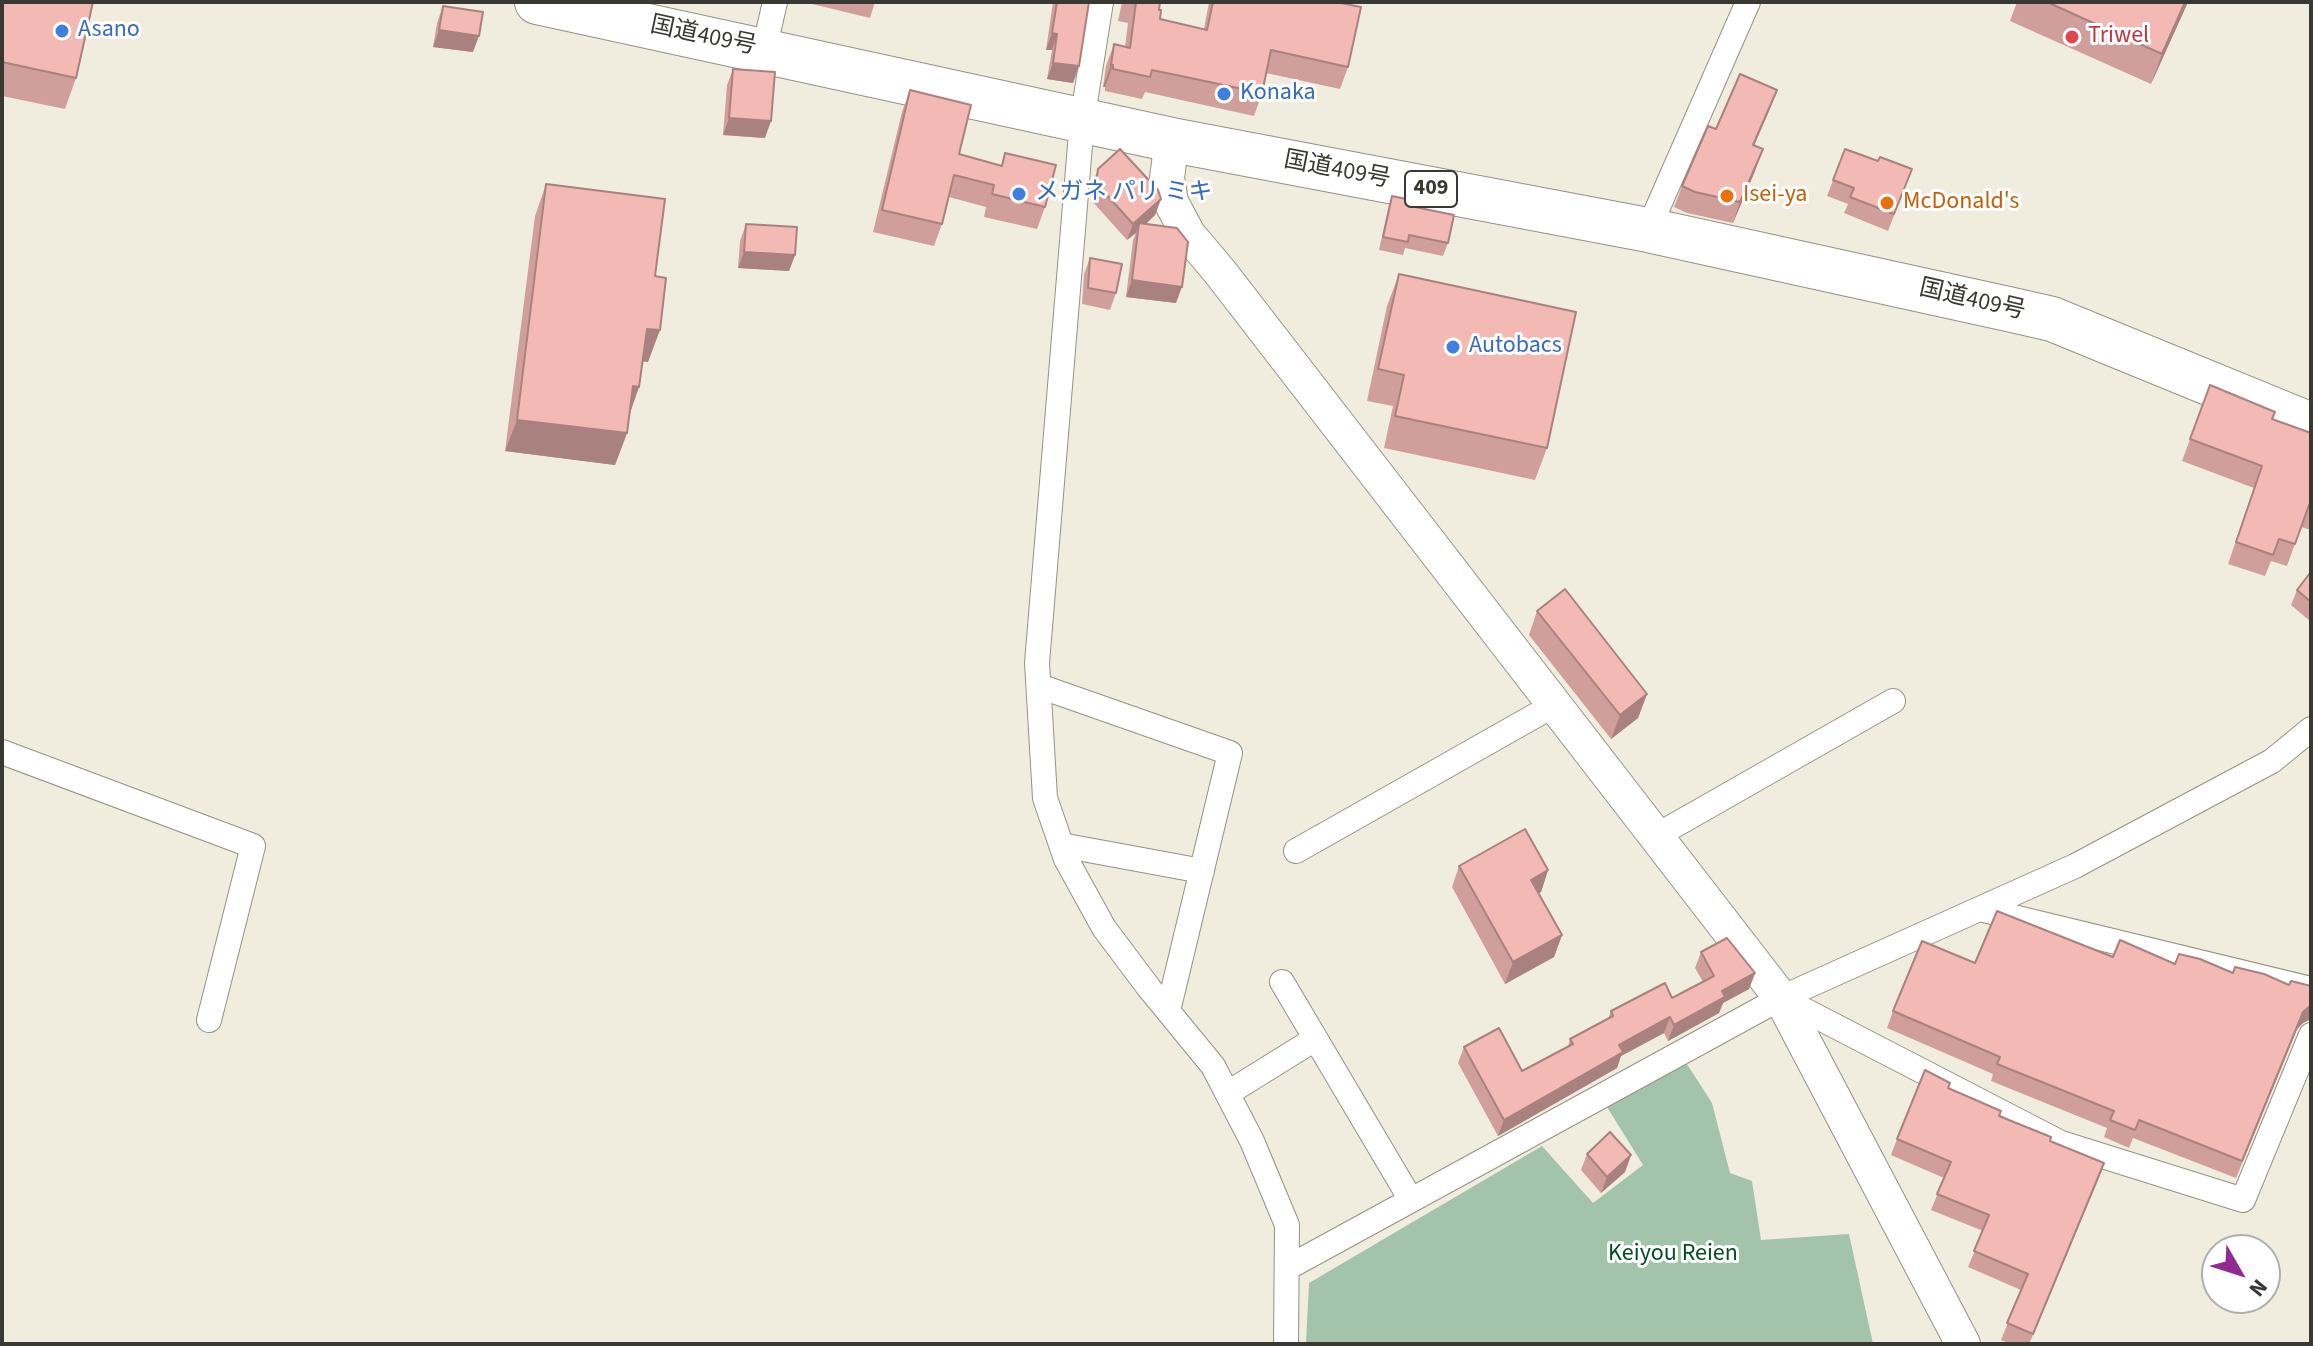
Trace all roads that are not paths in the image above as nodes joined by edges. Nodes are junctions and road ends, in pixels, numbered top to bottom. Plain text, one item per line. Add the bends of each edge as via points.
1 (537, 2) edge
2 (775, 2) edge
3 (1101, 2) edge
4 (1748, 2) edge
5 (764, 50) junction
6 (1082, 121) junction
7 (1172, 140) junction
8 (1648, 230) junction
9 (2311, 425) edge
10 (1039, 686) junction
11 (1893, 701) dead end
12 (1554, 705) junction
13 (2311, 729) edge
14 (2, 752) edge
15 (1656, 836) junction
16 (1061, 845) junction
17 (1296, 851) dead end
18 (1202, 871) junction
19 (1980, 909) junction
20 (1282, 982) dead end
21 (2311, 989) edge
22 (1781, 998) junction
23 (1168, 1011) junction
24 (209, 1020) dead end
25 (2311, 1035) edge
26 (1315, 1039) junction
27 (1228, 1093) junction
28 (1411, 1200) junction
29 (1287, 1268) junction
30 (1286, 1344) edge
31 (1963, 1344) edge

1 - 5 highway, 国道409号 / 409
2 - 5 street
3 - 6 street
4 - 8 street
5 - 6 highway, 国道409号 / 409
6 - 7 highway, 国道409号 / 409
6 - 10 street
7 - 8 highway, 国道409号 / 409
7 - 12 street via 1167,178 1171,202 1188,234
8 - 9 highway, 国道409号 / 409 via 2052,319
10 - 16 street via 1045,798
10 - 18 street via 1230,753
11 - 15 street
12 - 15 street
12 - 17 street
13 - 19 street via 2272,761 2075,866
14 - 24 street via 253,846
15 - 22 street
16 - 18 street
16 - 23 street via 1104,928
18 - 23 street
19 - 21 street
19 - 22 street
20 - 26 street
22 - 25 street via 2061,1143 2243,1200
22 - 28 street
22 - 31 street
23 - 27 street
26 - 27 street
26 - 28 street
27 - 29 street via 1287,1225
28 - 29 street
29 - 30 street

